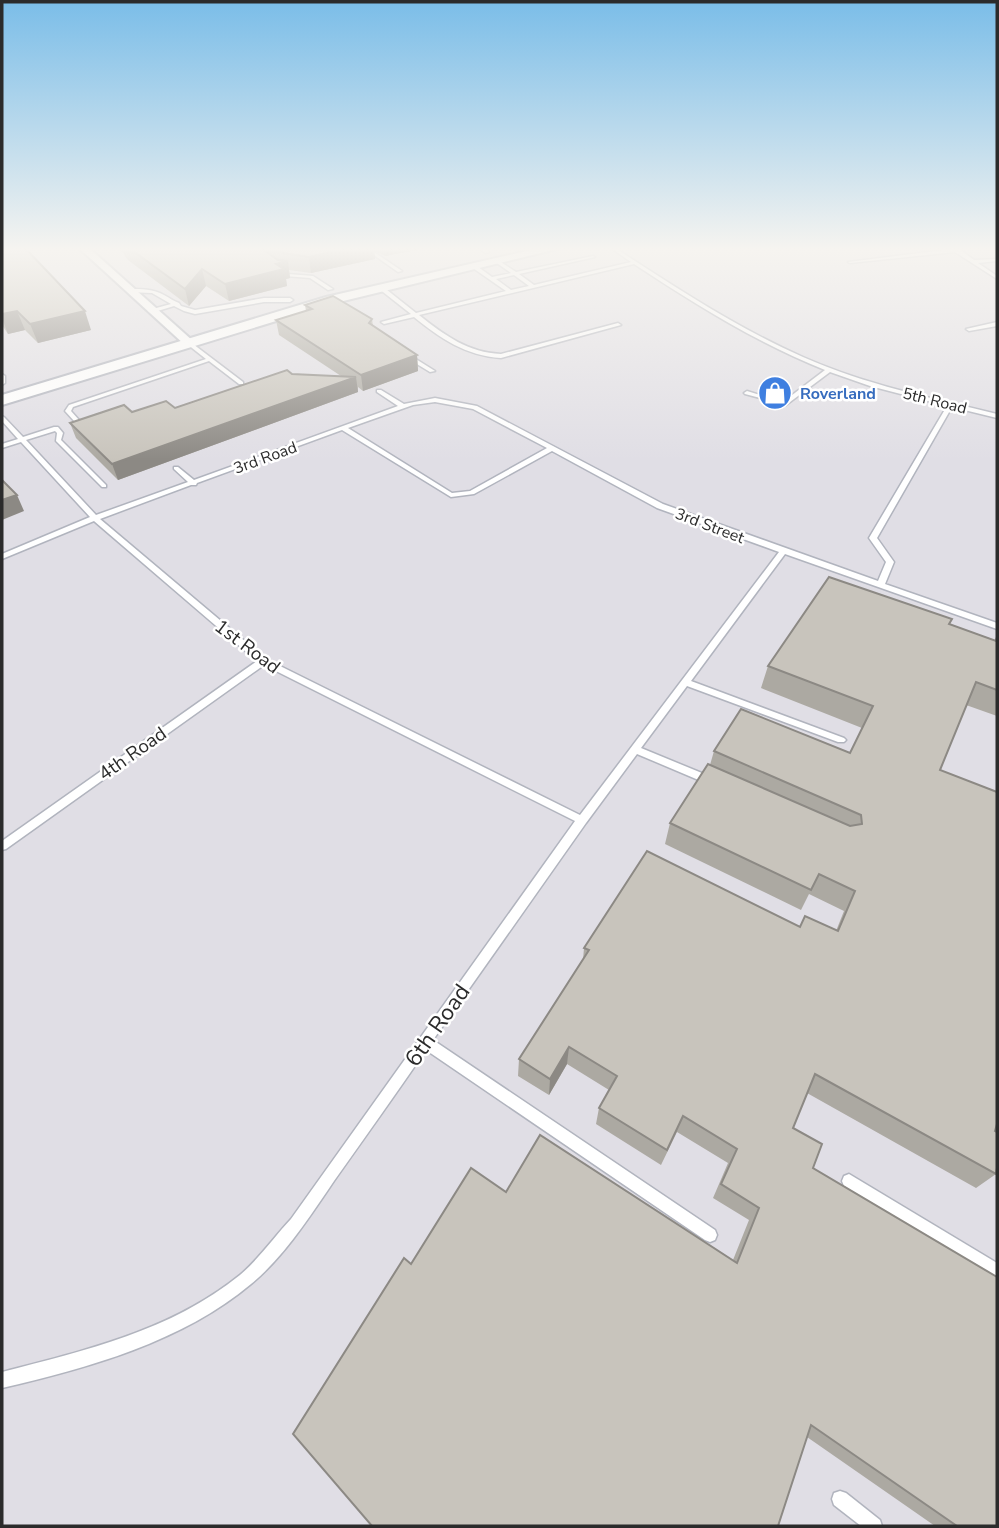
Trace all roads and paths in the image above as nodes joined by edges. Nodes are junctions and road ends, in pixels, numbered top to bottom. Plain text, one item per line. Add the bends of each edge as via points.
1 (160, 319) edge
2 (237, 319) edge
3 (257, 319) edge
4 (395, 319) edge
5 (425, 319) edge
6 (728, 319) edge
7 (384, 322) dead end
8 (997, 324) edge
9 (618, 325) dead end
10 (969, 329) dead end
11 (182, 339) junction
12 (399, 351) edge
13 (210, 359) junction
14 (830, 370) junction
15 (432, 372) dead end
16 (2, 376) edge
17 (241, 383) edge
18 (2, 385) edge
19 (379, 391) dead end
20 (747, 393) dead end
21 (2, 400) edge
22 (435, 400) joint
23 (951, 404) junction
24 (402, 406) junction
25 (997, 416) edge
26 (2, 419) edge
27 (76, 421) edge
28 (343, 428) junction
29 (20, 440) junction
30 (2, 446) edge
31 (553, 448) junction
32 (176, 468) dead end
33 (194, 484) junction
34 (104, 486) dead end
35 (95, 518) junction
36 (782, 553) junction
37 (2, 557) edge
38 (880, 585) junction
39 (997, 626) edge
40 (263, 661) junction
41 (685, 682) junction
42 (841, 740) dead end
43 (634, 750) junction
44 (725, 788) edge
45 (582, 820) junction
46 (2, 846) edge
47 (425, 1042) junction
48 (849, 1181) dead end
49 (710, 1235) dead end
50 (997, 1271) edge
51 (2, 1380) edge
52 (840, 1499) dead end
53 (874, 1526) edge

1 - 11 street
2 - 11 main road
3 - 11 main road
4 - 7 lane
5 - 9 lane via 463,349 493,357
6 - 14 lane, 5th Road
8 - 10 lane
11 - 13 lane
11 - 18 main road
11 - 21 main road
12 - 15 lane
13 - 17 lane
13 - 27 lane via 71,406 68,411
14 - 20 lane via 784,404
14 - 23 lane, 5th Road
16 - 18 lane
19 - 24 lane
22 - 24 lane, 3rd Road
22 - 31 lane, 3rd Street via 475,407
23 - 25 lane, 5th Road
23 - 38 lane via 873,538 890,562
24 - 28 lane, 3rd Road
26 - 29 lane, 1st Road
28 - 31 lane via 451,495 472,494
28 - 33 lane, 3rd Road
29 - 30 lane
29 - 34 lane via 56,428 58,440
29 - 35 lane, 1st Road
31 - 36 lane, 3rd Street via 660,506
32 - 33 lane
33 - 35 lane, 3rd Road
35 - 37 lane, 3rd Road
35 - 40 lane, 1st Road
36 - 38 lane, 3rd Street
36 - 41 lane, 6th Road
38 - 39 lane, 3rd Street
40 - 45 lane, 1st Road
40 - 46 lane, 4th Road
41 - 42 lane
41 - 43 lane, 6th Road
43 - 44 lane
43 - 45 lane, 6th Road
45 - 47 lane, 6th Road
47 - 49 lane
47 - 51 lane, 6th Road via 296,1224 246,1279 176,1325 104,1354
48 - 50 lane
52 - 53 lane

